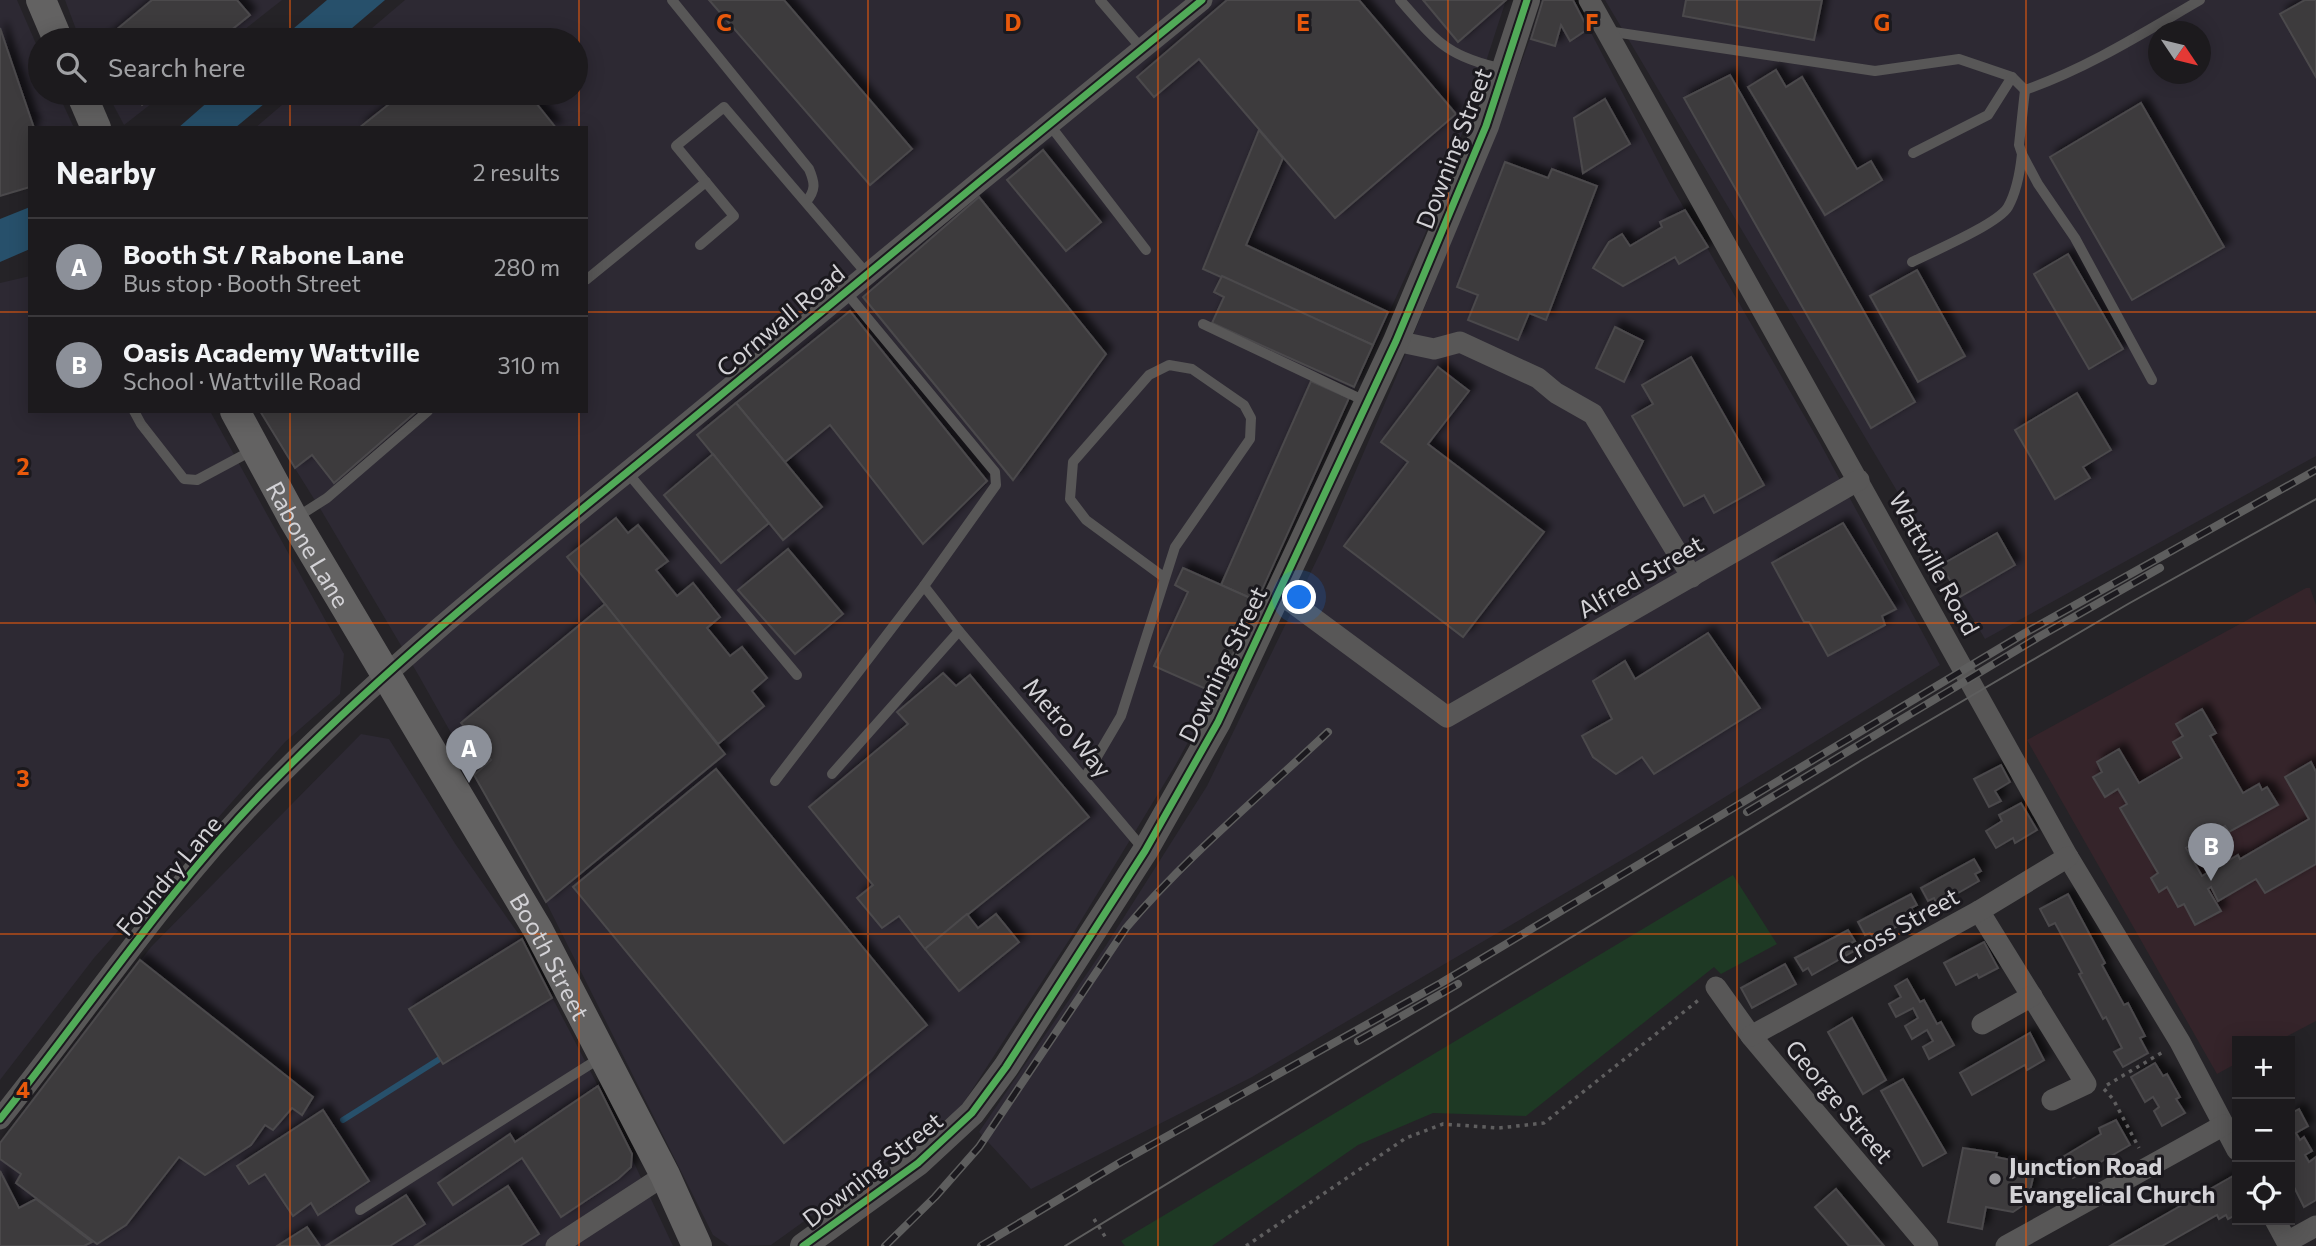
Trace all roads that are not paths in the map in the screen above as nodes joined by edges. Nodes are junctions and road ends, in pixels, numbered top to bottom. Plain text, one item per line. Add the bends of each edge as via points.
1 (41, 0) edge
2 (672, 0) edge
3 (1100, 0) edge
4 (1202, 0) edge
5 (1400, 0) edge
6 (1527, 0) edge
7 (1589, 0) edge
8 (2200, 0) edge
9 (53, 28) edge
10 (1606, 31) junction
11 (1142, 49) junction
12 (1504, 69) junction
13 (2011, 77) junction
14 (2025, 90) junction
15 (86, 105) edge
16 (1049, 124) junction
17 (95, 126) edge
18 (1913, 153) dead end
19 (2022, 154) junction
20 (706, 182) junction
21 (806, 202) junction
22 (700, 244) dead end
23 (1146, 250) dead end
24 (1912, 262) dead end
25 (866, 274) junction
26 (588, 278) edge
27 (845, 291) junction
28 (1203, 324) dead end
29 (1396, 341) junction
30 (2152, 380) dead end
31 (1367, 402) junction
32 (135, 413) edge
33 (235, 413) edge
34 (426, 413) edge
35 (255, 448) junction
36 (627, 472) junction
37 (1859, 480) junction
38 (294, 520) junction
39 (1692, 577) junction
40 (1165, 578) junction
41 (924, 586) junction
42 (1278, 592) junction
43 (959, 631) junction
44 (387, 674) junction
45 (797, 675) dead end
46 (832, 774) dead end
47 (1084, 779) junction
48 (775, 780) dead end
49 (1145, 850) junction
50 (2068, 858) junction
51 (1979, 911) junction
52 (1716, 987) road end
53 (2032, 996) junction
54 (1982, 1024) dead end
55 (1751, 1036) junction
56 (603, 1056) junction
57 (2052, 1100) dead end
58 (0, 1119) edge
59 (2224, 1125) junction
60 (2232, 1140) edge
61 (665, 1175) junction
62 (360, 1210) dead end
63 (2278, 1225) edge
64 (2316, 1226) edge
65 (2288, 1244) edge
66 (556, 1246) edge
67 (697, 1246) edge
68 (803, 1246) edge
69 (1928, 1246) edge
70 (2006, 1246) edge

1 - 9 main road
2 - 21 lane via 808,169 815,189
3 - 11 lane
4 - 11 street, Cornwall Road
5 - 12 lane via 1447,48 1474,63
6 - 12 street, Downing Street
7 - 10 street, Wattville Road
8 - 14 lane via 2096,60
10 - 13 lane via 1875,71 1959,59
10 - 37 street, Wattville Road
11 - 16 street, Cornwall Road
12 - 29 street, Downing Street via 1486,127
13 - 14 lane
13 - 18 lane via 1988,115
14 - 19 lane
15 - 17 main road
16 - 23 lane
16 - 25 street, Cornwall Road
19 - 24 lane via 2020,179 2003,213
19 - 30 lane via 2081,249
20 - 21 lane via 676,146 724,107
20 - 22 lane via 734,216
20 - 26 lane
21 - 25 lane
25 - 27 street, Cornwall Road
27 - 36 street, Cornwall Road
27 - 41 lane via 995,472 996,485
28 - 31 lane
29 - 31 street, Downing Street
29 - 39 street via 1434,349 1460,342 1538,378 1593,414
31 - 42 street, Downing Street
32 - 35 lane via 184,479 197,480
33 - 35 main road, Rabone Lane
34 - 38 lane via 327,498
35 - 38 main road, Rabone Lane
36 - 44 street, Cornwall Road
36 - 45 lane
37 - 39 street, Alfred Street
37 - 50 street, Wattville Road
38 - 44 main road, Rabone Lane
39 - 42 street, Alfred Street via 1447,717
40 - 40 lane via 1086,520 1070,499 1073,462 1149,375 1169,365 1192,369 1244,405 1251,418 1250,439 1175,547
40 - 47 lane via 1121,716
41 - 43 lane, Metro Way
41 - 48 lane
42 - 49 street, Downing Street via 1218,722
43 - 46 lane
43 - 47 lane, Metro Way
44 - 56 main road, Booth Street via 538,930
44 - 58 street, Foundry Lane via 270,785 211,850
47 - 49 lane, Metro Way
49 - 68 street, Downing Street via 1072,955 1006,1067 972,1114 918,1163
50 - 51 street, Cross Street
50 - 59 street, Wattville Road via 2180,1042
51 - 53 street
51 - 55 street, Cross Street
52 - 55 street, George Street
53 - 54 street
53 - 57 street via 2094,1086
55 - 69 street, George Street
56 - 61 main road, Booth Street
56 - 62 lane
59 - 60 street, Wattville Road
59 - 70 street
61 - 66 street
61 - 67 main road, Booth Street
63 - 65 street
64 - 65 street

